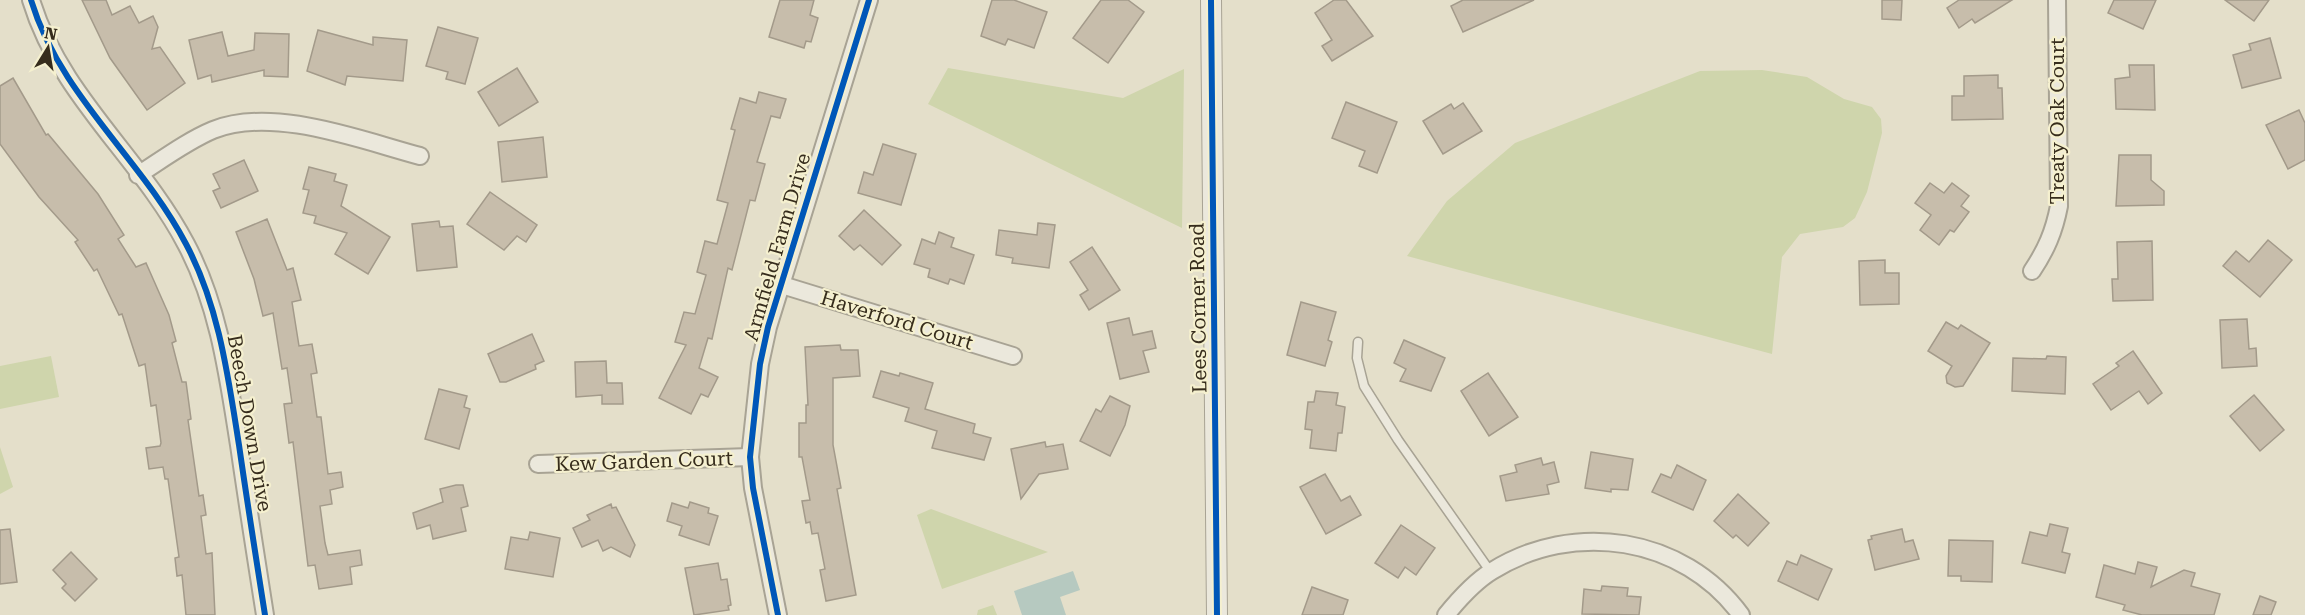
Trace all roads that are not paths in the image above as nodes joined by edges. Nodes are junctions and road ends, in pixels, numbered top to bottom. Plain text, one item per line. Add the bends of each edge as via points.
1 (31, 0) edge
2 (869, 0) edge
3 (1211, 0) edge
4 (2057, 0) edge
5 (420, 156) dead end
6 (138, 175) junction
7 (2032, 271) dead end
8 (782, 285) junction
9 (1358, 342) dead end
10 (1013, 356) dead end
11 (750, 457) junction
12 (538, 464) dead end
13 (1490, 572) junction
14 (265, 615) edge
15 (778, 615) edge
16 (1217, 615) edge
17 (1446, 615) edge
18 (1741, 615) edge

1 - 6 street, Beech Down Drive via 70,83
2 - 8 street, Armfield Farm Drive
3 - 16 street, Lees Corner Road
4 - 7 street, Treaty Oak Court via 2059,206 2055,228
5 - 6 street via 298,124 241,122 189,142
6 - 14 street, Beech Down Drive via 187,247 221,340
8 - 10 street, Haverford Court
8 - 11 street, Armfield Farm Drive via 760,364
9 - 13 lane via 1364,386
11 - 12 street, Kew Garden Court
11 - 15 street, Armfield Farm Drive
13 - 17 street
13 - 18 street via 1538,549 1608,540 1637,545 1690,568

